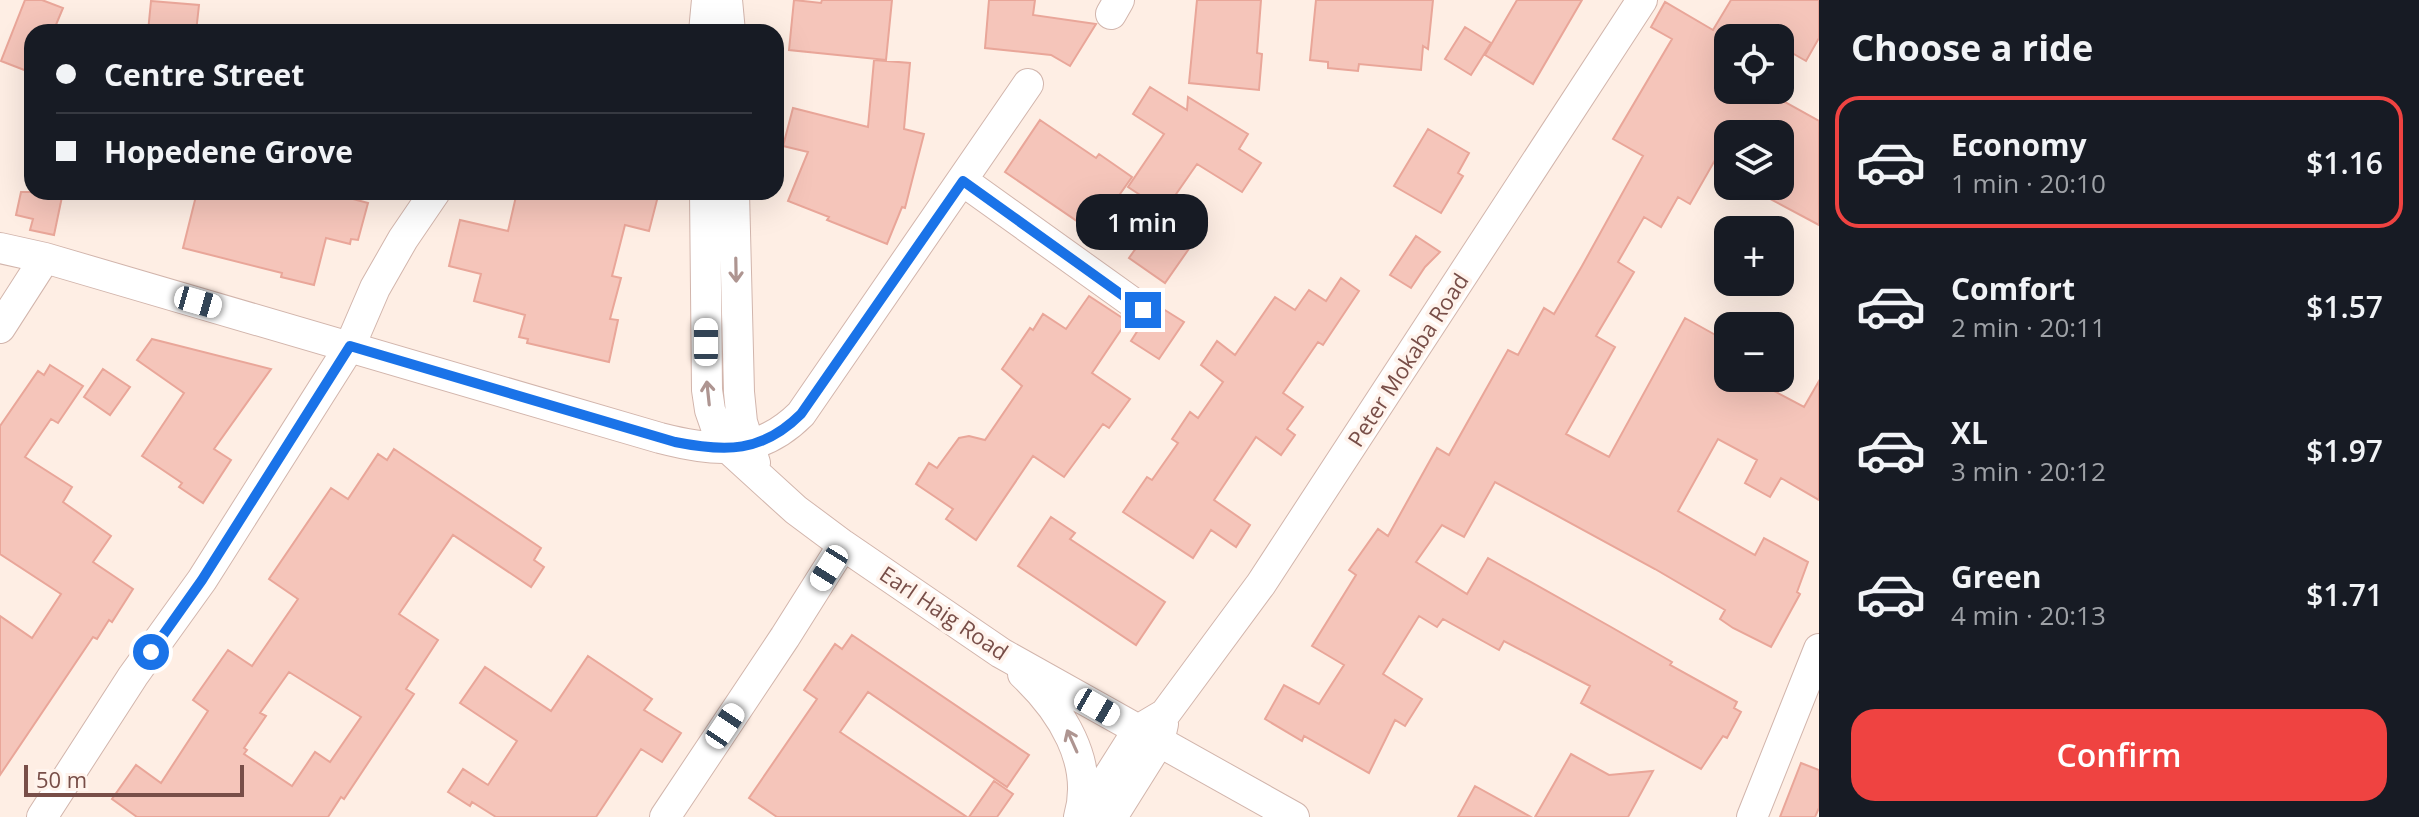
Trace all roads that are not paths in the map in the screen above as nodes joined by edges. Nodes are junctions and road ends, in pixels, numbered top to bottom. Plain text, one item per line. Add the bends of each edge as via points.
1 (707, 0) edge
2 (727, 0) edge
3 (1642, 0) edge
4 (705, 24) edge
5 (729, 24) edge
6 (1028, 84) dead end
7 (963, 181) junction
8 (430, 200) edge
9 (705, 200) edge
10 (734, 200) edge
11 (0, 248) edge
12 (45, 258) junction
13 (1143, 310) dead end
14 (0, 328) edge
15 (350, 346) junction
16 (739, 448) junction
17 (843, 545) junction
18 (1819, 649) edge
19 (1001, 653) junction
20 (1154, 729) junction
21 (42, 817) edge
22 (665, 817) edge
23 (1081, 817) edge
24 (1112, 817) edge
25 (1294, 817) edge
26 (1752, 817) edge

1 - 4 street
2 - 5 street
3 - 20 street, Peter Mokaba Road via 1261,584
6 - 7 street
7 - 13 street
7 - 16 street via 801,414 773,437
8 - 15 street via 375,288
16 -> 9 street, Earl Haig Road via 718,433 707,390
10 -> 16 street, Earl Haig Road
11 - 12 street
12 - 14 street
12 - 15 street
15 - 16 street via 675,442
15 - 21 street via 202,580
16 - 17 street, Earl Haig Road via 762,479
17 - 19 street, Earl Haig Road
17 - 22 street
18 - 26 street
19 - 20 street, Earl Haig Road
23 -> 19 street via 1083,788 1075,743 1041,691
20 - 23 street, Peter Mokaba Road
20 - 24 street, Peter Mokaba Road
20 - 25 street, Earl Haig Road

